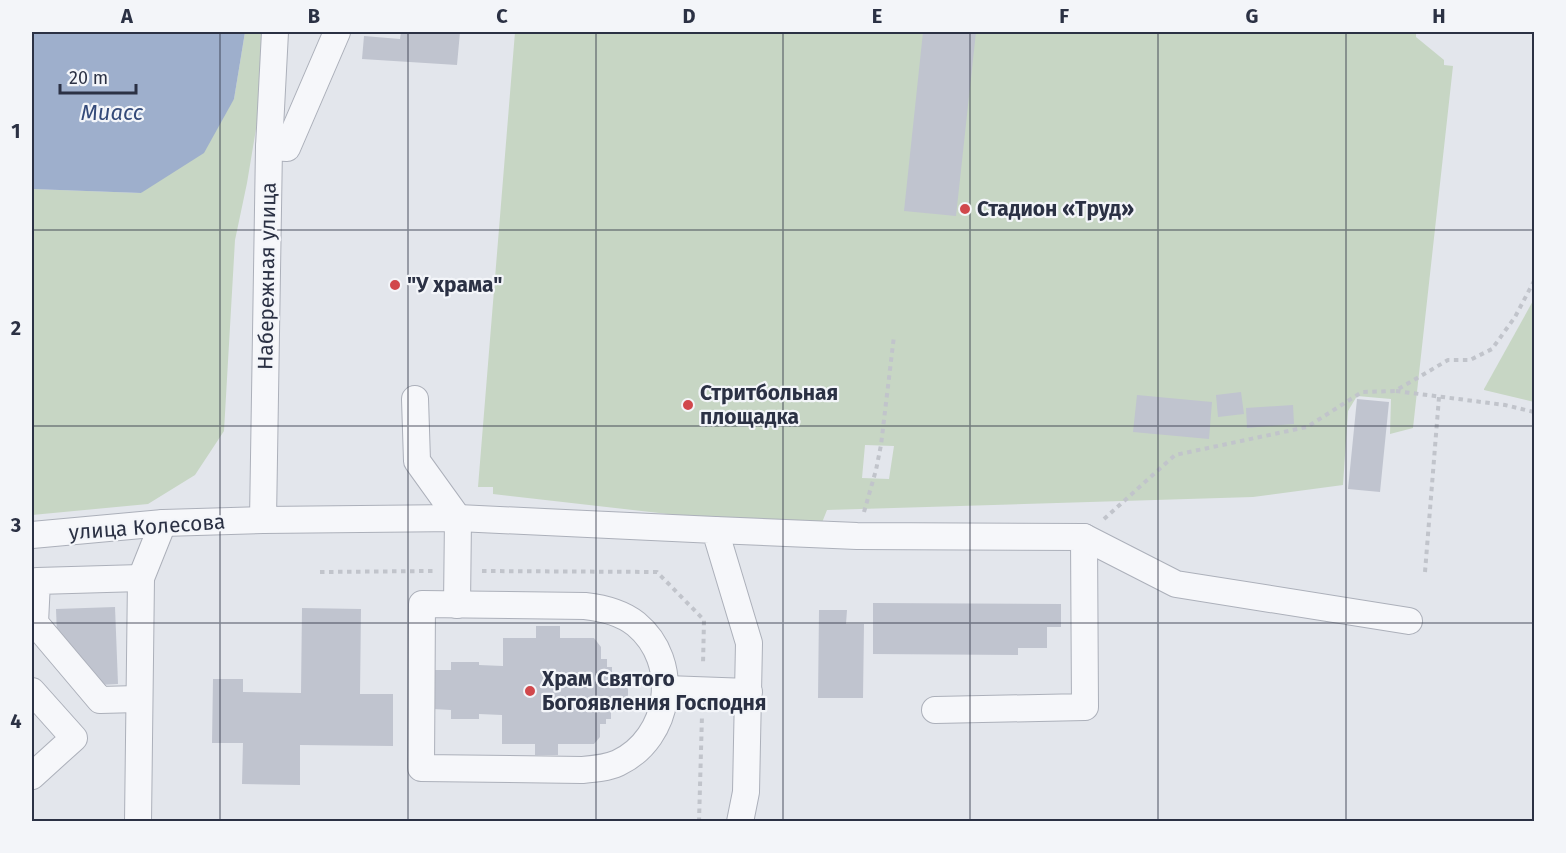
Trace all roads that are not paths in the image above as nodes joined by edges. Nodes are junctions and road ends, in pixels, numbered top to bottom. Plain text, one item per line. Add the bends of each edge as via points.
1 (276, 32) edge
2 (337, 32) edge
3 (269, 147) junction
4 (415, 399) dead end
5 (458, 518) junction
6 (263, 520) junction
7 (163, 523) junction
8 (715, 530) junction
9 (32, 535) edge
10 (1084, 537) junction
11 (141, 578) junction
12 (458, 605) junction
13 (1409, 621) dead end
14 (33, 625) edge
15 (666, 689) junction
16 (32, 691) edge
17 (748, 692) junction
18 (138, 699) junction
19 (936, 710) dead end
20 (32, 776) edge
21 (138, 822) edge
22 (740, 822) edge

1 - 3 street, Набережная улица
2 - 3 street via 287,148
3 - 6 street, Набережная улица
4 - 5 street via 417,462
5 - 6 street, улица Колесова
5 - 8 street, улица Колесова
5 - 12 street
6 - 7 street, улица Колесова
7 - 9 street, улица Колесова
7 - 11 street
8 - 10 street, улица Колесова via 857,536
8 - 17 street via 750,643
10 - 13 street via 1176,585
10 - 19 street via 1085,707
11 - 14 street via 38,581
11 - 18 street
12 - 15 street via 603,608 636,624 649,638 664,671
12 - 15 street via 422,604 421,768 582,770 609,766 634,753 647,740 657,725
14 - 18 street via 100,700
15 - 17 street
16 - 20 street via 74,738
17 - 22 street via 746,792
18 - 21 street

